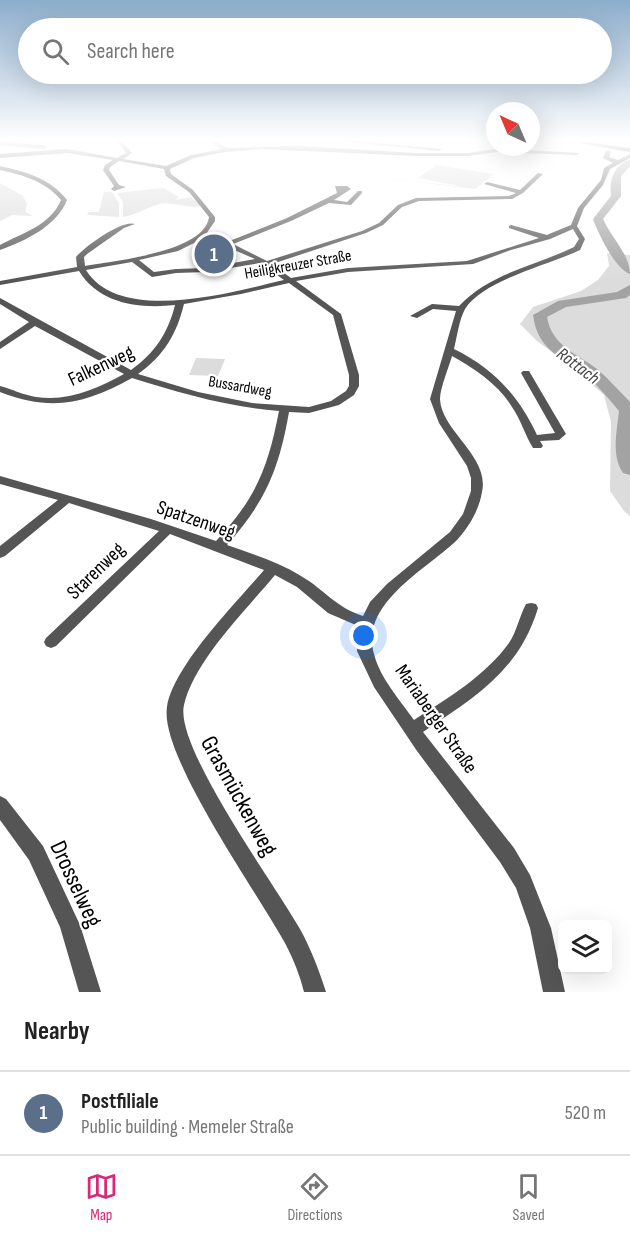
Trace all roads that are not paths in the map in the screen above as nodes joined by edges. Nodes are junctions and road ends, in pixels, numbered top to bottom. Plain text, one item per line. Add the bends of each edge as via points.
1 (52, 187) edge
2 (186, 187) edge
3 (501, 187) edge
4 (526, 187) edge
5 (599, 187) edge
6 (360, 192) dead end
7 (521, 192) junction
8 (340, 194) dead end
9 (329, 201) junction
10 (574, 226) junction
11 (122, 227) dead end
12 (511, 227) dead end
13 (200, 238) junction
14 (549, 238) junction
15 (227, 244) junction
16 (0, 248) edge
17 (133, 259) junction
18 (265, 262) junction
19 (81, 268) junction
20 (287, 280) junction
21 (0, 283) edge
22 (0, 300) edge
23 (180, 303) junction
24 (461, 309) junction
25 (414, 316) dead end
26 (35, 322) junction
27 (0, 346) edge
28 (448, 350) junction
29 (526, 373) dead end
30 (133, 375) junction
31 (0, 389) edge
32 (284, 410) junction
33 (0, 480) edge
34 (67, 499) junction
35 (168, 529) junction
36 (218, 547) junction
37 (0, 553) edge
38 (273, 569) junction
39 (531, 608) dead end
40 (367, 623) junction
41 (51, 642) dead end
42 (412, 730) junction
43 (0, 805) edge
44 (90, 992) edge
45 (315, 992) edge
46 (555, 992) edge

1 - 16 street via 64,200 62,209 48,222
2 - 13 street via 211,213 212,221
3 - 7 street
4 - 7 street
5 - 10 street via 580,208
6 - 9 street via 349,204
7 - 18 street via 500,199 411,201 364,232
8 - 9 street
9 - 15 street
10 - 14 street, Heiligkreuzer Straße
10 - 24 street, Mariaberger Straße via 582,239 577,248 491,283
11 - 19 street via 84,252 80,257
12 - 14 street
13 - 15 street
13 - 17 street via 175,249
14 - 20 street, Heiligkreuzer Straße via 467,263 332,272
15 - 18 street
17 - 18 street via 152,275
17 - 19 street
18 - 20 street
19 - 21 street
19 - 23 street, Heiligkreuzer Straße via 98,289 117,298
20 - 23 street, Heiligkreuzer Straße
20 - 32 street, Bussardweg via 337,314 354,386 343,399 322,407
22 - 26 street, Bussardweg
23 - 30 street, Falkenweg via 165,342 147,365
24 - 25 street via 432,306
24 - 28 street, Mariaberger Straße
26 - 27 street
26 - 30 street, Bussardweg
28 - 29 street via 460,355 509,396 535,442 555,438 561,434
28 - 40 street, Mariaberger Straße via 435,399 436,410 472,463 477,490 473,508 451,540 376,602
30 - 31 street, Falkenweg via 71,400 37,400
30 - 32 street, Bussardweg via 196,395
32 - 36 street via 279,444 261,492 244,519
33 - 34 street, Spatzenweg
34 - 35 street, Spatzenweg
34 - 37 street
35 - 36 street, Spatzenweg
35 - 41 street, Starenweg
36 - 38 street, Spatzenweg
38 - 40 street, Spatzenweg via 292,577 332,608
38 - 45 street, Grasmückenweg via 202,653 175,708 176,725 187,757 293,937
39 - 42 street via 525,632 489,674
40 - 42 street, Mariaberger Straße via 363,638 366,654
42 - 46 street, Mariaberger Straße via 516,868 536,910
43 - 44 street, Drosselweg via 36,853 70,925

